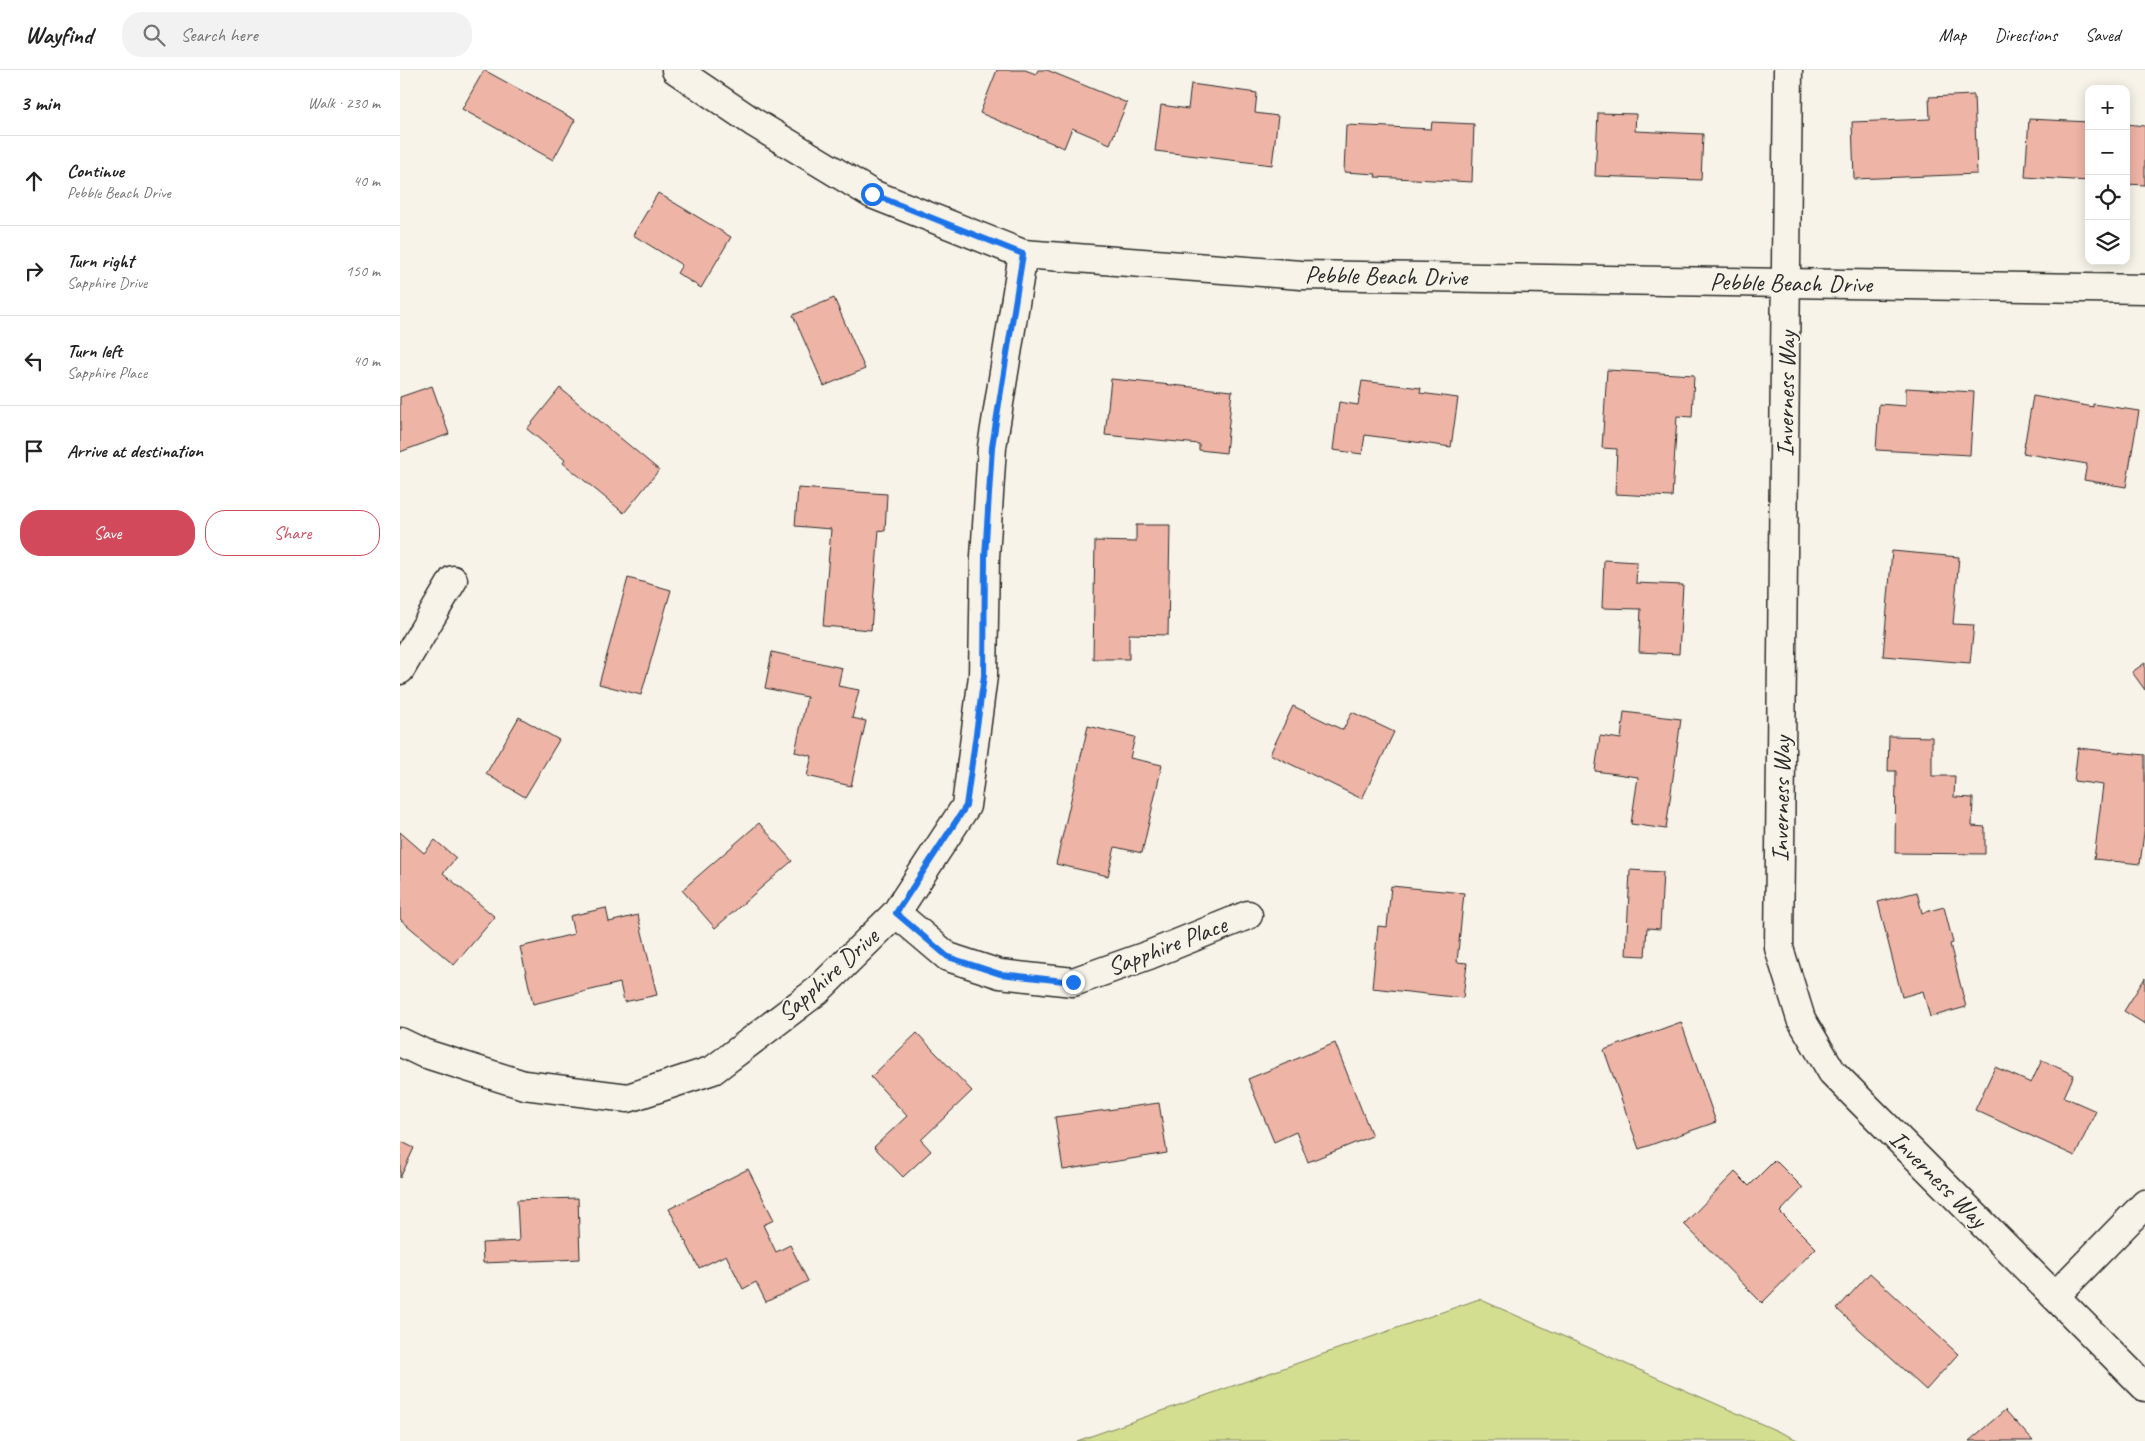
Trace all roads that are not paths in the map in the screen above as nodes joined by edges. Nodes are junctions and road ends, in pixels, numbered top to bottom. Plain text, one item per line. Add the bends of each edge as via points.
1 (676, 70) edge
2 (1788, 70) edge
3 (1023, 254) junction
4 (1787, 283) junction
5 (2145, 289) edge
6 (453, 580) dead end
7 (400, 670) edge
8 (896, 913) junction
9 (1248, 915) dead end
10 (400, 1042) edge
11 (2145, 1204) edge
12 (2055, 1296) junction
13 (2145, 1387) edge

1 - 3 street, Pebble Beach Drive via 752,122 872,194
2 - 4 street, Inverness Way
3 - 4 street, Pebble Beach Drive via 1301,275
3 - 8 street, Sapphire Drive via 992,447 985,557 984,676 966,806
4 - 5 street, Pebble Beach Drive
4 - 12 street, Inverness Way via 1779,948 1801,1019 1832,1072
6 - 7 street
8 - 9 street, Sapphire Place via 948,957 1000,974 1073,982
8 - 10 street, Sapphire Drive via 817,991 713,1070 628,1098 524,1085 422,1053
11 - 12 street
12 - 13 street, Inverness Way

